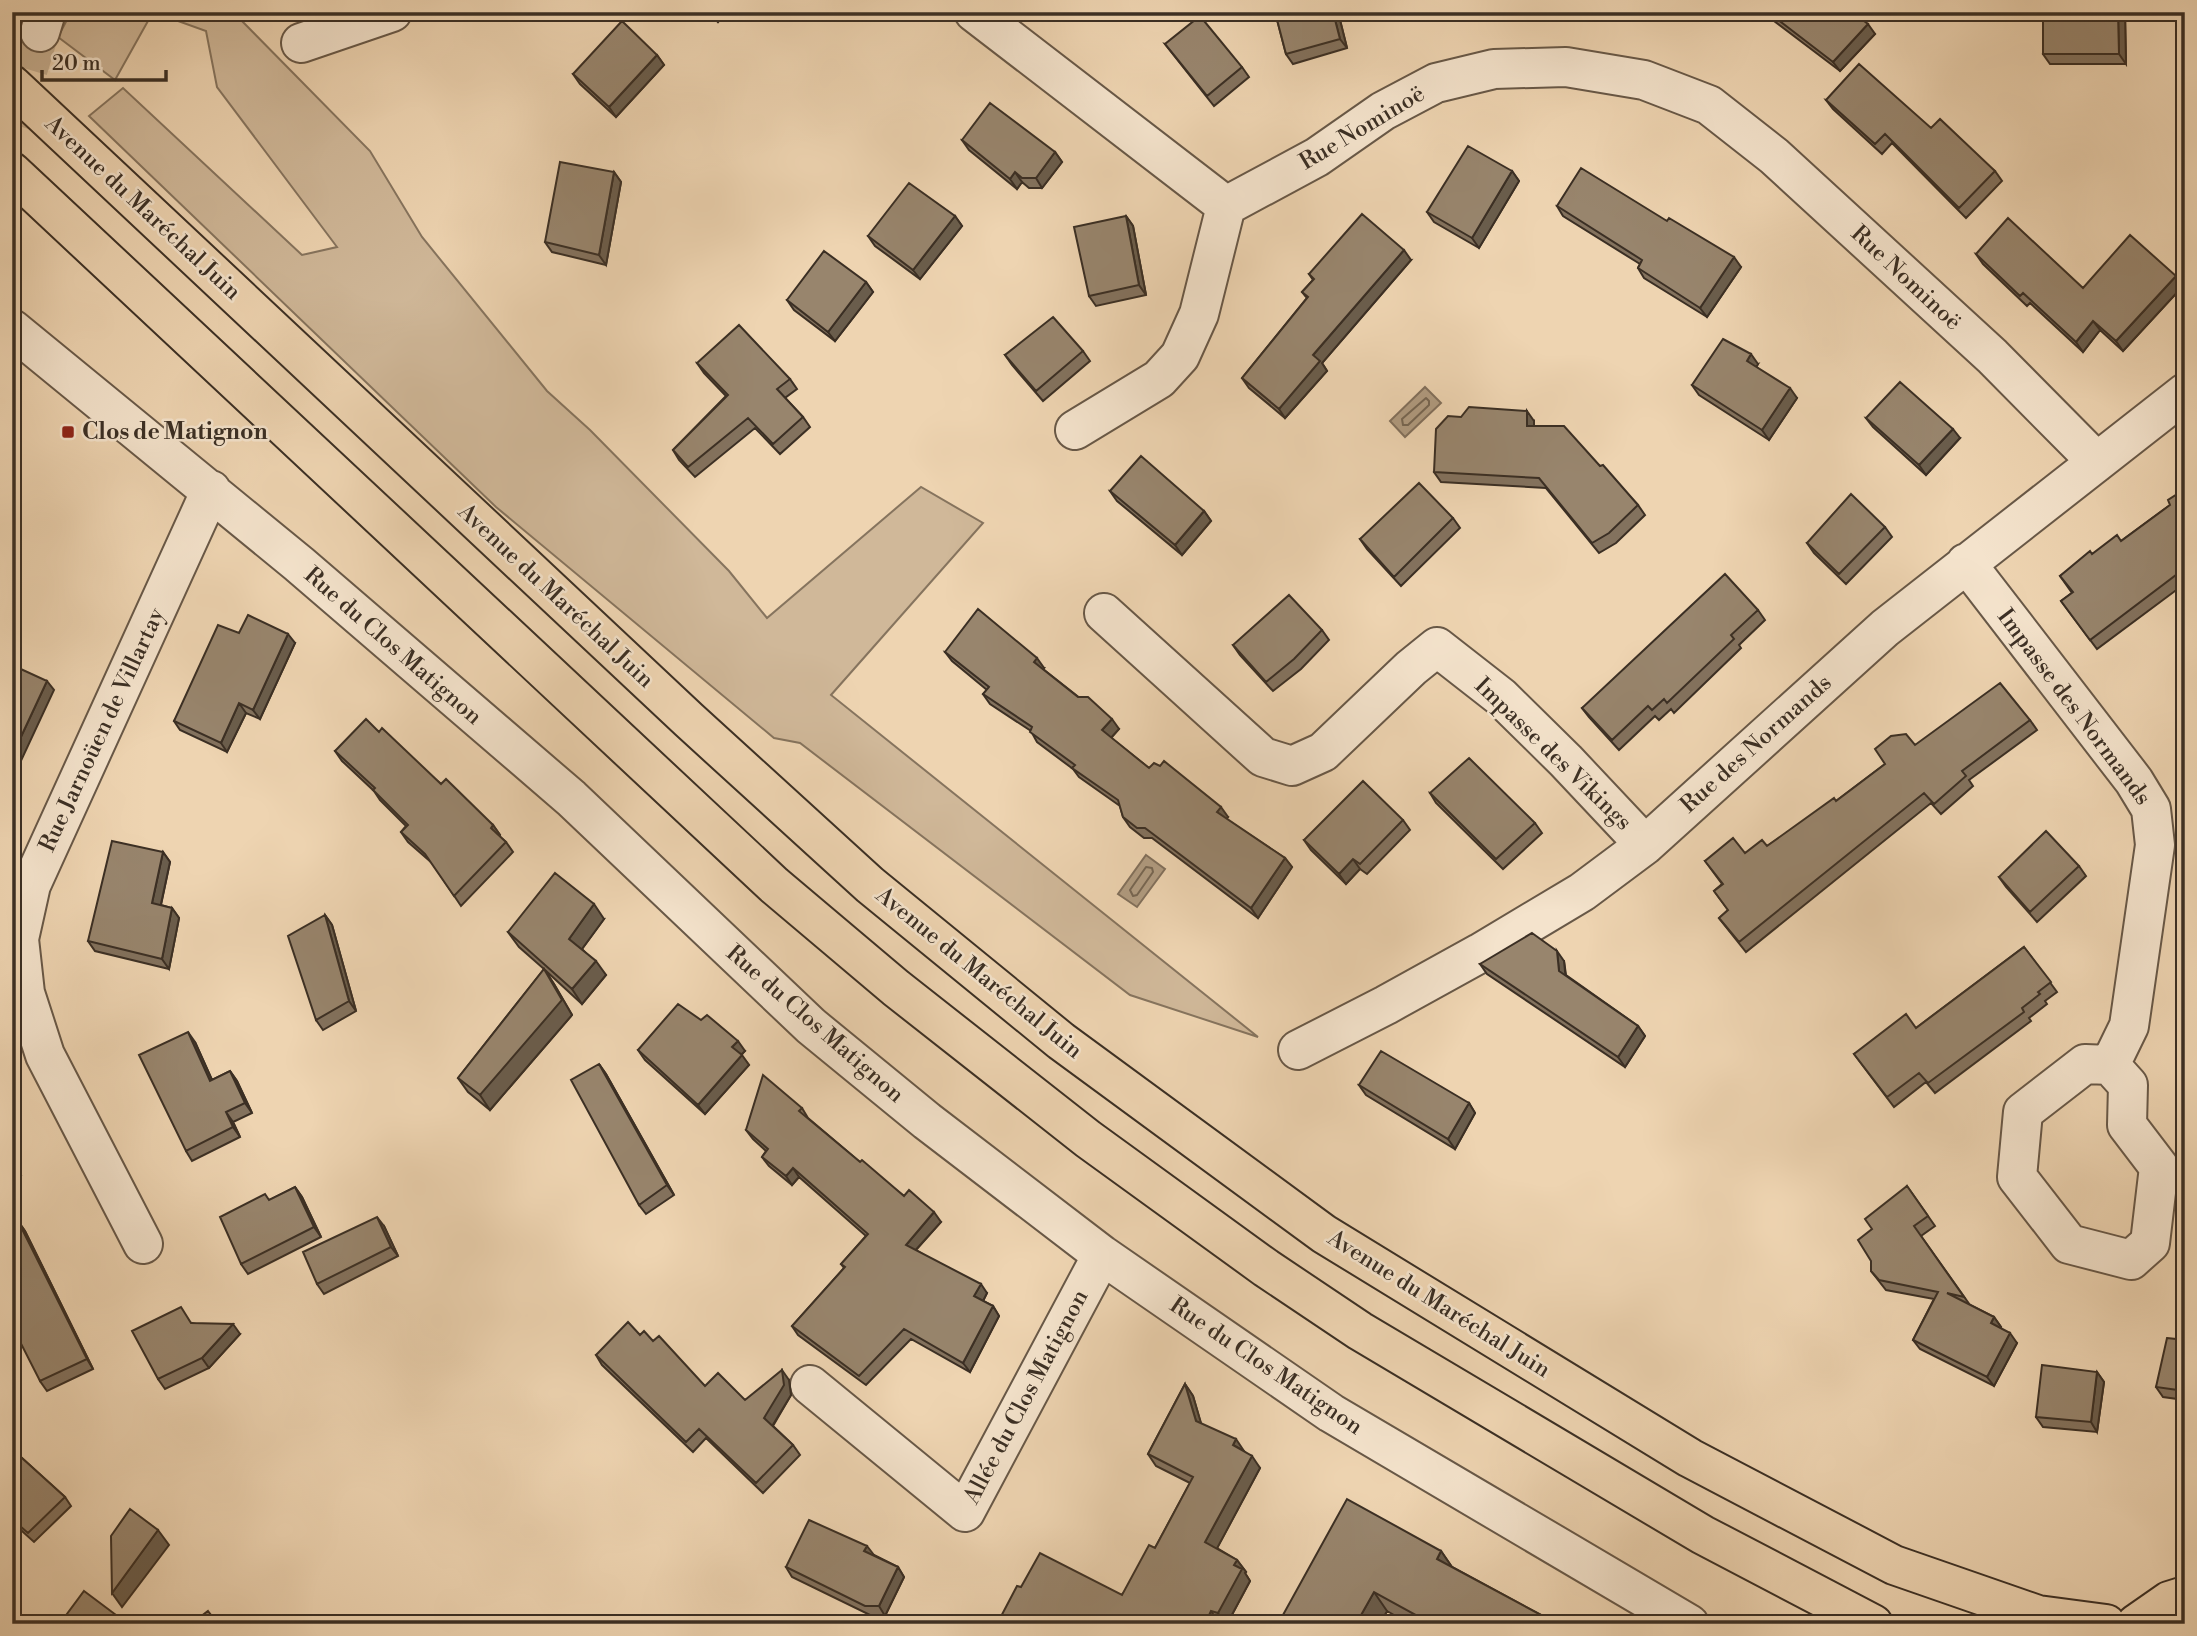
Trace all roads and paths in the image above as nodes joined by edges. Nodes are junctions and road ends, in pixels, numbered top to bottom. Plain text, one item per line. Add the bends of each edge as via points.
1 (392, 12) edge
2 (974, 12) edge
3 (301, 43) dead end
4 (12, 85) edge
5 (12, 172) edge
6 (1226, 206) junction
7 (12, 329) edge
8 (2185, 393) edge
9 (1076, 430) dead end
10 (2097, 462) junction
11 (211, 490) junction
12 (1966, 563) junction
13 (1104, 613) dead end
14 (1645, 845) junction
15 (1298, 1050) dead end
16 (2110, 1065) junction
17 (143, 1244) dead end
18 (1102, 1255) junction
19 (810, 1385) dead end
20 (2185, 1596) edge
21 (1632, 1609) edge
22 (1689, 1624) edge
23 (1873, 1624) edge
24 (2106, 1624) edge
25 (2136, 1624) edge

1 - 3 street
2 - 6 street
4 - 24 main road, Avenue du Maréchal Juin via 678,711 870,885 1061,1041 1247,1178 1324,1234 1690,1458 1882,1558 2038,1615
5 - 23 main road via 774,885 1088,1139 1360,1331 1703,1535
6 - 9 street via 1199,314 1180,356 1159,379
6 - 10 street, Rue Nominoë via 1317,157 1383,111 1436,83 1494,69 1566,67 1644,80 1709,105 1774,156 1992,356
7 - 11 street, Rue du Clos Matignon
8 - 10 street, Rue des Normands
10 - 12 street, Rue des Normands
11 - 17 street, Rue Jarnoüen de Villartay via 31,885 19,940 25,993 45,1055
11 - 18 street, Rue du Clos Matignon via 571,798 811,1026
12 - 14 street, Rue des Normands via 1885,628
12 - 16 street, Impasse des Normands via 2151,809 2155,845 2129,1026
13 - 14 street, Impasse des Vikings via 1263,757 1292,766 1323,752 1437,647 1501,697
14 - 15 street, Rue des Normands via 1582,892 1480,953
16 - 16 street via 2085,1064 2023,1112 2017,1177 2069,1244 2131,1260 2150,1243 2158,1167 2127,1125 2128,1085
18 - 19 street, Allée du Clos Matignon via 965,1512
18 - 21 street, Rue du Clos Matignon via 1331,1413
20 - 25 main road via 2169,1601
21 - 22 street, Rue du Clos Matignon

